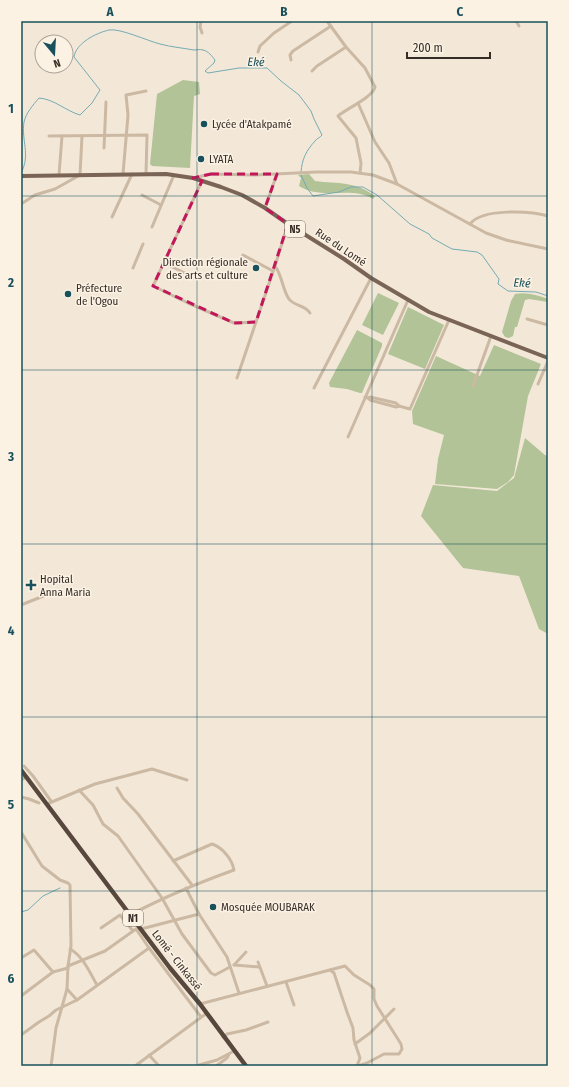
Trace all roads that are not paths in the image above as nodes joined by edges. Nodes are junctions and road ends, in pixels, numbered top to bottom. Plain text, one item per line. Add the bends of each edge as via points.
1 (201, 21) edge
2 (292, 21) edge
3 (327, 21) edge
4 (516, 21) edge
5 (331, 26) junction
6 (519, 26) dead end
7 (202, 33) dead end
8 (346, 47) junction
9 (258, 52) dead end
10 (291, 60) dead end
11 (312, 71) dead end
12 (146, 91) dead end
13 (106, 102) dead end
14 (358, 103) junction
15 (49, 136) dead end
16 (62, 136) junction
17 (82, 136) junction
18 (104, 136) junction
19 (126, 136) junction
20 (104, 148) dead end
21 (360, 173) junction
22 (123, 174) junction
23 (132, 174) junction
24 (146, 174) junction
25 (277, 174) junction
26 (59, 175) junction
27 (80, 175) junction
28 (174, 175) junction
29 (22, 176) edge
30 (193, 178) junction
31 (202, 181) junction
32 (397, 184) junction
33 (142, 195) dead end
34 (21, 204) edge
35 (161, 204) junction
36 (265, 208) junction
37 (548, 216) edge
38 (112, 217) dead end
39 (288, 224) junction
40 (470, 224) junction
41 (152, 227) dead end
42 (143, 244) dead end
43 (548, 249) edge
44 (243, 254) dead end
45 (164, 263) junction
46 (275, 266) junction
47 (133, 268) dead end
48 (273, 271) junction
49 (191, 276) dead end
50 (371, 278) junction
51 (408, 300) junction
52 (310, 313) dead end
53 (527, 319) dead end
54 (449, 320) junction
55 (256, 322) junction
56 (548, 325) edge
57 (491, 336) junction
58 (548, 359) edge
59 (237, 378) dead end
60 (538, 384) dead end
61 (473, 386) dead end
62 (314, 388) dead end
63 (367, 398) junction
64 (348, 436) dead end
65 (46, 595) dead end
66 (21, 605) edge
67 (22, 768) edge
68 (27, 777) junction
69 (21, 780) edge
70 (187, 780) dead end
71 (117, 788) dead end
72 (79, 790) junction
73 (21, 797) edge
74 (49, 803) junction
75 (39, 804) dead end
76 (21, 832) edge
77 (173, 861) junction
78 (192, 885) junction
79 (186, 888) junction
80 (162, 898) junction
81 (199, 914) junction
82 (130, 915) junction
83 (174, 920) junction
84 (102, 928) dead end
85 (137, 929) junction
86 (149, 948) junction
87 (70, 949) junction
88 (246, 952) dead end
89 (21, 958) edge
90 (82, 960) junction
91 (258, 962) dead end
92 (234, 965) junction
93 (68, 967) junction
94 (259, 967) junction
95 (170, 968) junction
96 (231, 968) junction
97 (164, 969) junction
98 (330, 970) junction
99 (53, 972) junction
100 (286, 982) junction
101 (97, 985) junction
102 (267, 986) junction
103 (67, 989) junction
104 (238, 993) junction
105 (21, 996) edge
106 (77, 1000) junction
107 (200, 1004) junction
108 (294, 1005) dead end
109 (62, 1006) junction
110 (394, 1009) dead end
111 (207, 1013) junction
112 (201, 1017) junction
113 (385, 1018) junction
114 (268, 1022) dead end
115 (22, 1034) edge
116 (223, 1037) junction
117 (355, 1044) junction
118 (234, 1051) junction
119 (229, 1054) junction
120 (149, 1055) junction
121 (199, 1065) dead end
122 (51, 1066) edge
123 (135, 1066) edge
124 (159, 1066) edge
125 (216, 1066) edge
126 (246, 1066) edge
127 (358, 1066) edge
128 (369, 1066) edge

1 - 7 street
2 - 9 street via 274,33 260,46
3 - 5 street
4 - 6 street
5 - 8 street
5 - 10 street via 293,51 290,55
8 - 11 street
8 - 14 street via 365,68 375,87 372,93
12 - 19 street via 126,95
13 - 18 street
14 - 21 street via 338,116 356,138 361,163
14 - 32 street
15 - 16 street
16 - 17 street
16 - 26 street
17 - 18 street
17 - 27 street
18 - 19 street
18 - 20 street
19 - 22 street
19 - 24 street via 147,135
21 - 25 street
21 - 32 street
22 - 23 main road, Rue du Lomé / N5
22 - 27 main road, Rue du Lomé / N5
23 - 24 main road, Rue du Lomé / N5
23 - 38 street
24 - 28 main road, Rue du Lomé / N5
25 - 30 street via 211,174
25 - 36 street
26 - 27 main road, Rue du Lomé / N5
26 - 29 main road, Rue du Lomé / N5
27 - 34 street
28 - 30 main road, Rue du Lomé / N5
28 - 35 street
30 - 31 main road, Rue du Lomé / N5
31 - 36 main road, Rue du Lomé / N5 via 231,190
31 - 45 street
32 - 40 street
33 - 35 street
35 - 41 street
36 - 39 main road, Rue du Lomé / N5
37 - 40 street via 498,212 478,218
39 - 46 street
39 - 50 main road, Rue du Lomé / N5
40 - 43 street via 496,237
42 - 47 street
44 - 48 street
45 - 49 street
45 - 55 street via 153,286 234,323
46 - 48 street
46 - 52 street via 279,270 289,299 304,306
48 - 55 street
50 - 51 main road, Rue du Lomé / N5
50 - 62 street
51 - 54 main road, Rue du Lomé / N5
51 - 63 street
53 - 56 street
54 - 57 main road, Rue du Lomé / N5
54 - 63 street via 410,409
55 - 59 street
57 - 58 main road, Rue du Lomé / N5
57 - 61 street
58 - 60 street
63 - 64 street
65 - 66 street
67 - 68 highway, Lomé - Cinkassé / N1
67 - 74 street via 33,776
68 - 69 street
68 - 74 highway, Lomé - Cinkassé / N1
70 - 72 street via 152,769
71 - 77 street
72 - 74 street
72 - 80 street via 93,805 104,826 118,836
73 - 75 street
74 - 82 highway, Lomé - Cinkassé / N1
76 - 87 street via 42,866 63,882 70,884
77 - 78 street
77 - 78 street via 212,844 218,846 233,864 234,870
78 - 79 street
79 - 80 street
79 - 81 street
80 - 82 street
80 - 83 street
81 - 83 street
81 - 96 street via 227,957
82 - 85 highway, Lomé - Cinkassé / N1
83 - 85 street
83 - 96 street via 211,973 215,975
84 - 85 street via 120,915
85 - 86 street
85 - 90 street via 106,952
85 - 95 highway, Lomé - Cinkassé / N1
86 - 97 street
86 - 101 street
87 - 90 street
87 - 93 street
88 - 92 street
89 - 99 street via 34,950
90 - 93 street
90 - 101 street
91 - 94 street
92 - 94 street
92 - 96 street
93 - 99 street
93 - 103 street
94 - 102 street
95 - 97 street
95 - 107 highway, Lomé - Cinkassé / N1
96 - 104 street
97 - 112 street
98 - 100 street
98 - 113 street via 345,966 370,985 374,989 377,1006
98 - 117 street via 334,973 354,1028
99 - 105 street
100 - 102 street
100 - 108 street
101 - 106 street
102 - 104 street
103 - 106 street
103 - 109 street
104 - 107 street
106 - 109 street
107 - 111 highway, Lomé - Cinkassé / N1
109 - 115 street
109 - 122 street
110 - 113 street
111 - 112 street
111 - 116 highway, Lomé - Cinkassé / N1
112 - 120 street
113 - 117 street
113 - 127 street via 402,1049 399,1054 384,1054
114 - 116 street
116 - 118 highway, Lomé - Cinkassé / N1
117 - 127 street via 360,1058
118 - 119 street
118 - 126 highway, Lomé - Cinkassé / N1
119 - 121 street
119 - 125 street
120 - 123 street
120 - 124 street
127 - 128 street

